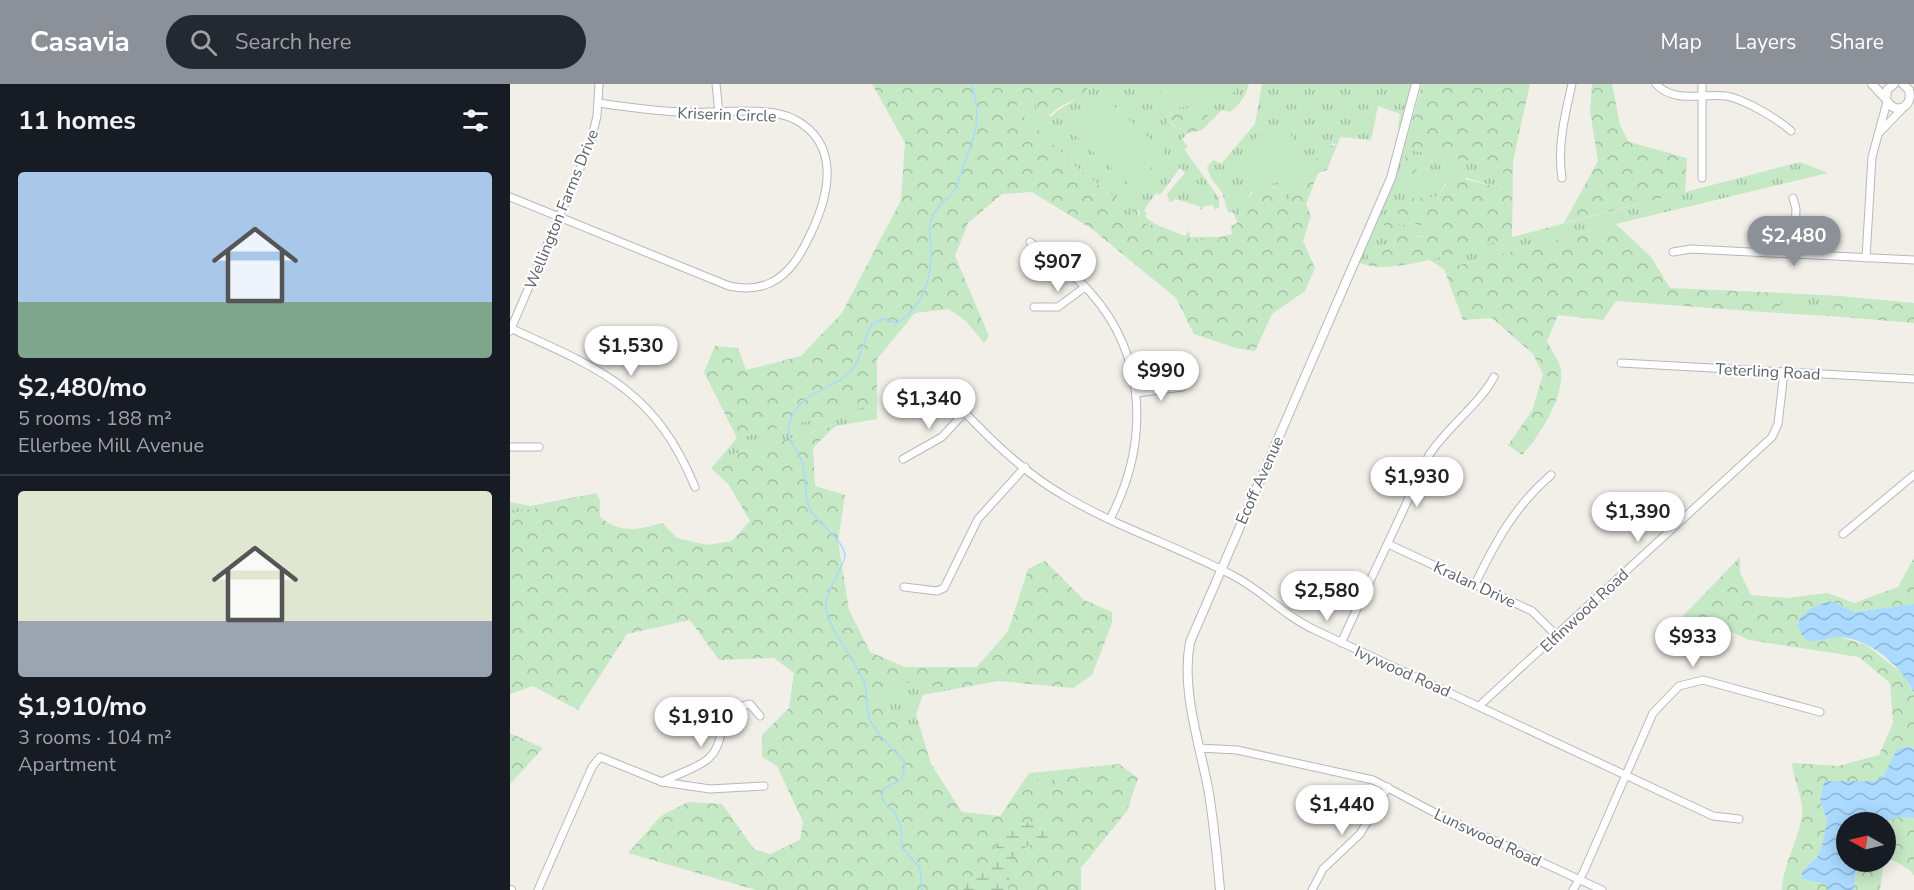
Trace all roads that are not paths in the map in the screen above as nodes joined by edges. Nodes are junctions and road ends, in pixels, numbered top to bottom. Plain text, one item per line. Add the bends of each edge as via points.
1 (599, 84) edge
2 (716, 84) edge
3 (1416, 84) edge
4 (1572, 84) edge
5 (1656, 84) edge
6 (1702, 84) edge
7 (1872, 84) edge
8 (1894, 84) edge
9 (1910, 89) edge
10 (1701, 96) junction
11 (1886, 101) junction
12 (599, 104) junction
13 (1903, 108) junction
14 (1914, 110) edge
15 (718, 113) junction
16 (1791, 131) dead end
17 (1879, 133) junction
18 (1562, 178) dead end
19 (1702, 178) dead end
20 (510, 197) edge
21 (1793, 198) dead end
22 (559, 217) junction
23 (1030, 242) dead end
24 (1673, 252) dead end
25 (1794, 254) junction
26 (1866, 258) junction
27 (1914, 260) edge
28 (1085, 287) junction
29 (1034, 307) dead end
30 (510, 329) edge
31 (1622, 363) dead end
32 (1784, 372) junction
33 (1494, 377) dead end
34 (1914, 379) edge
35 (941, 386) dead end
36 (1182, 387) dead end
37 (1137, 393) junction
38 (965, 412) junction
39 (510, 447) edge
40 (539, 447) dead end
41 (903, 459) dead end
42 (1025, 467) junction
43 (1551, 475) dead end
44 (1914, 475) edge
45 (695, 487) dead end
46 (1110, 519) junction
47 (1843, 534) dead end
48 (1388, 544) junction
49 (1220, 569) junction
50 (1475, 584) junction
51 (904, 587) dead end
52 (1556, 635) junction
53 (1341, 643) junction
54 (1479, 706) junction
55 (1820, 712) dead end
56 (760, 716) dead end
57 (1199, 748) junction
58 (1625, 775) junction
59 (662, 782) junction
60 (765, 786) dead end
61 (1388, 787) junction
62 (1740, 819) dead end
63 (1579, 879) junction
64 (538, 890) edge
65 (1220, 890) edge
66 (1312, 890) edge
67 (1573, 890) edge
68 (1602, 890) edge

1 - 12 street, Wellington Farms Drive
2 - 15 street
3 - 49 street, Ecoff Avenue via 1392,178
4 - 18 street via 1564,119
5 - 10 street via 1671,95
6 - 10 street
7 - 11 street
8 - 11 street via 1887,90
9 - 13 street via 1909,103
10 - 16 street via 1736,99
10 - 19 street
11 - 13 street via 1895,109
11 - 17 street
12 - 15 street, Kriserin Circle
12 - 22 street, Wellington Farms Drive via 590,145
13 - 14 street
13 - 17 street
15 - 22 street, Kriserin Circle via 783,115 810,130 822,148 829,177 823,205 796,260 779,277 757,287 729,286
17 - 26 street via 1872,157
20 - 22 street, Kriserin Circle
21 - 25 street
22 - 30 street, Wellington Farms Drive
23 - 28 street
24 - 25 street via 1691,249
25 - 26 street
26 - 27 street
28 - 29 street via 1058,307
28 - 37 street via 1119,332
30 - 45 street via 603,373 627,389 651,410 672,438
31 - 32 street, Teterling Road
32 - 34 street, Teterling Road
32 - 52 street, Elfinwood Road via 1779,419 1772,437
33 - 48 street via 1429,455
35 - 38 street, Ivywood Road
36 - 37 street
37 - 46 street via 1134,455 1125,488
38 - 41 street via 942,437
38 - 42 street, Ivywood Road
39 - 40 street
42 - 46 street, Ivywood Road via 1061,494
42 - 51 street via 978,519 942,590
43 - 50 street via 1525,499 1506,525
44 - 47 street
46 - 49 street, Ivywood Road
48 - 50 street, Kralan Drive
48 - 53 street
49 - 53 street, Ivywood Road via 1250,585 1300,623
49 - 57 street, Ecoff Avenue via 1188,651 1189,690
50 - 52 street, Kralan Drive via 1532,611
52 - 54 street, Elfinwood Road
53 - 54 street, Ivywood Road
54 - 58 street, Ivywood Road
55 - 58 street via 1710,681 1687,682 1673,690 1653,713
56 - 59 street via 750,704 730,713 708,759
57 - 61 street, Lunswood Road via 1237,750 1358,776
57 - 65 street, Ecoff Avenue
58 - 62 street, Ivywood Road via 1713,816
58 - 63 street
59 - 60 street via 710,789
59 - 64 street via 600,757 592,767
61 - 63 street, Lunswood Road via 1439,815
61 - 66 street via 1360,834 1323,869
63 - 67 street
63 - 68 street, Lunswood Road

